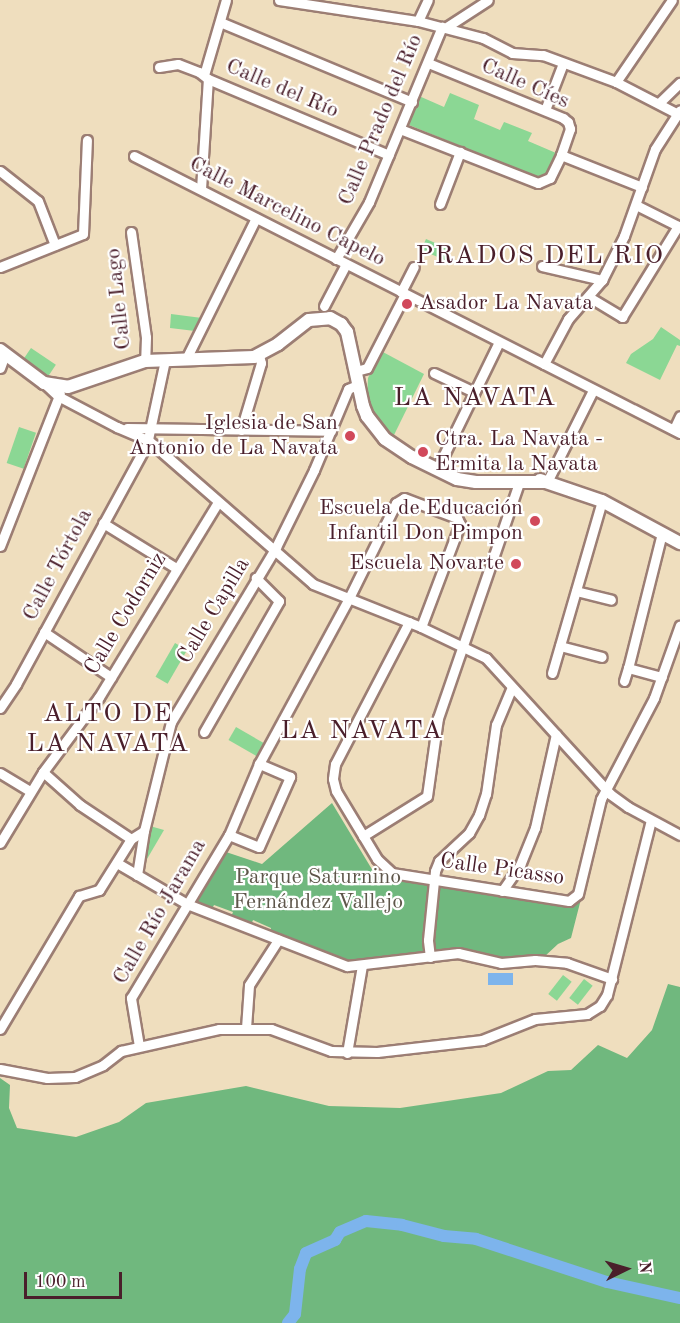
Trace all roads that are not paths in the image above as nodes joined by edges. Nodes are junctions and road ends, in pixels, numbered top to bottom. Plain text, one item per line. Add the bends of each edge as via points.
1 (226, 0) edge
2 (279, 0) edge
3 (428, 0) edge
4 (488, 0) edge
5 (672, 0) edge
6 (418, 21) junction
7 (219, 22) junction
8 (443, 27) junction
9 (428, 63) junction
10 (562, 63) junction
11 (159, 67) dead end
12 (206, 77) junction
13 (616, 82) junction
14 (680, 83) edge
15 (412, 102) junction
16 (659, 103) junction
17 (545, 110) junction
18 (679, 113) edge
19 (400, 129) junction
20 (87, 140) dead end
21 (460, 152) junction
22 (389, 154) junction
23 (561, 155) junction
24 (134, 156) dead end
25 (0, 171) edge
26 (642, 187) junction
27 (201, 189) junction
28 (440, 204) dead end
29 (636, 205) junction
30 (256, 219) junction
31 (131, 232) dead end
32 (55, 245) junction
33 (341, 262) junction
34 (542, 266) dead end
35 (0, 267) edge
36 (414, 267) dead end
37 (602, 280) junction
38 (403, 293) junction
39 (589, 297) junction
40 (324, 306) dead end
41 (499, 342) junction
42 (3, 352) edge
43 (259, 355) junction
44 (186, 359) junction
45 (165, 360) junction
46 (145, 361) junction
47 (543, 364) junction
48 (0, 368) edge
49 (434, 373) dead end
50 (357, 378) junction
51 (593, 390) junction
52 (62, 392) junction
53 (474, 392) junction
54 (680, 416) edge
55 (241, 430) junction
56 (331, 431) junction
57 (677, 431) edge
58 (149, 435) junction
59 (437, 469) junction
60 (453, 476) junction
61 (485, 476) junction
62 (541, 480) junction
63 (519, 483) junction
64 (602, 501) junction
65 (218, 502) junction
66 (103, 523) junction
67 (662, 533) junction
68 (680, 543) edge
69 (0, 546) edge
70 (273, 549) junction
71 (176, 568) junction
72 (256, 578) junction
73 (576, 591) junction
74 (349, 598) junction
75 (611, 600) dead end
76 (409, 622) junction
77 (680, 625) edge
78 (421, 627) junction
79 (44, 632) junction
80 (560, 646) junction
81 (464, 648) junction
82 (602, 657) dead end
83 (628, 668) junction
84 (552, 673) dead end
85 (111, 676) junction
86 (662, 677) junction
87 (624, 681) dead end
88 (512, 687) junction
89 (0, 708) edge
90 (204, 732) dead end
91 (556, 734) junction
92 (259, 764) junction
93 (43, 772) junction
94 (0, 773) edge
95 (606, 789) junction
96 (30, 791) junction
97 (651, 820) junction
98 (144, 831) junction
99 (229, 835) junction
100 (680, 835) edge
101 (363, 836) junction
102 (131, 838) junction
103 (0, 843) edge
104 (117, 863) junction
105 (137, 874) junction
106 (434, 880) junction
107 (502, 891) junction
108 (187, 904) junction
109 (278, 940) junction
110 (429, 957) junction
111 (362, 965) junction
112 (612, 980) junction
113 (246, 1028) junction
114 (0, 1029) edge
115 (140, 1046) junction
116 (347, 1053) junction
117 (0, 1069) edge

1 - 7 street
2 - 6 street
3 - 6 street
4 - 8 street
5 - 13 street
6 - 8 street
7 - 12 street
7 - 15 street
8 - 9 street, Calle Prado del Río
8 - 10 street via 483,38 512,53 543,55
9 - 15 street, Calle Prado del Río
9 - 17 street, Calle Cíes
10 - 13 street
10 - 17 street
11 - 12 street, Calle del Río via 178,64
12 - 22 street, Calle del Río
12 - 27 street
13 - 16 street
14 - 16 street
15 - 19 street, Calle Prado del Río
16 - 18 street
17 - 23 street, Calle Cíes via 568,122 570,129
18 - 26 street via 655,149
19 - 21 street, Calle Cíes
19 - 22 street, Calle Prado del Río
20 - 32 street via 83,234
21 - 23 street, Calle Cíes via 538,183 550,178
21 - 28 street
22 - 33 street, Calle Prado del Río
23 - 26 street
24 - 27 street, Calle Marcelino Capelo
25 - 32 street via 38,201
26 - 29 street
27 - 30 street, Calle Marcelino Capelo
29 - 37 street
29 - 39 street via 678,226 622,317
30 - 33 street, Calle Marcelino Capelo
30 - 44 street
31 - 46 street, Calle Lago via 146,337
32 - 35 street
33 - 38 street, Calle Marcelino Capelo
33 - 40 street, Calle Prado del Río
34 - 37 street
36 - 38 street, Calle Capilla
37 - 39 street
38 - 41 street, Calle Marcelino Capelo
38 - 50 street, Calle Capilla via 367,368
39 - 47 street via 568,318
41 - 47 street, Calle Marcelino Capelo
41 - 53 street
42 - 48 street
42 - 52 main road
43 - 44 main road
43 - 50 main road via 309,320 326,317 347,332
43 - 55 street via 261,363
44 - 45 main road
45 - 46 main road
45 - 58 street, Calle Tórtola
46 - 52 main road
47 - 51 street, Calle Marcelino Capelo
49 - 53 street
50 - 56 street, Calle Capilla via 348,389
50 - 59 main road via 363,406 375,429 398,448
51 - 57 street, Calle Marcelino Capelo
51 - 62 street
52 - 58 street via 117,428
52 - 69 street
53 - 59 street
54 - 57 street
55 - 56 street
55 - 58 street
56 - 70 street, Calle Capilla
58 - 65 street
58 - 66 street, Calle Tórtola
59 - 60 main road
60 - 61 main road
60 - 63 main road
61 - 62 main road
61 - 63 main road
62 - 63 main road
62 - 64 main road
63 - 81 street
64 - 67 main road
64 - 73 street
65 - 70 street
65 - 71 street, Calle Codorniz
66 - 71 street
66 - 79 street, Calle Tórtola
67 - 68 main road
67 - 83 street
70 - 72 street, Calle Capilla
70 - 74 street via 313,584
71 - 85 street, Calle Codorniz
72 - 90 street via 279,601
72 - 98 street, Calle Capilla via 171,722
73 - 75 street
73 - 80 street
74 - 76 street
74 - 78 street, Calle Río Jarama via 400,499 457,518 460,524
74 - 92 street, Calle Río Jarama
76 - 78 street
76 - 101 street, Calle Picasso via 335,764 336,791
77 - 86 street, Calle Picasso
78 - 81 street
79 - 85 street
79 - 89 street, Calle Tórtola
80 - 82 street
80 - 84 street
81 - 88 street via 486,658
81 - 101 street via 438,718 427,796
83 - 86 street
83 - 87 street
85 - 93 street, Calle Codorniz
86 - 95 street, Calle Picasso
88 - 91 street
88 - 106 street via 496,725 479,815 439,861
91 - 95 street
91 - 107 street via 535,828 520,864
92 - 99 street, Calle Río Jarama
92 - 99 street via 290,777 259,847
93 - 96 street, Calle Codorniz
93 - 102 street via 80,805
94 - 96 street
95 - 97 street
95 - 107 street, Calle Picasso via 578,894 569,902
96 - 103 street, Calle Codorniz
97 - 100 street
97 - 112 street
98 - 102 street
98 - 105 street, Calle Capilla
99 - 108 street, Calle Río Jarama
101 - 106 street, Calle Picasso via 377,859 392,873
102 - 104 street
104 - 105 street
104 - 114 street via 99,890 79,896
105 - 108 street
106 - 107 street, Calle Picasso
106 - 110 street
108 - 109 street
108 - 115 street, Calle Río Jarama via 131,998
109 - 111 street via 347,966
109 - 113 street via 249,986
110 - 111 street
110 - 112 street via 458,953 501,963 567,963
111 - 116 street
112 - 116 street via 600,1006 587,1014 534,1019 482,1040
113 - 115 street via 219,1029
113 - 116 street via 271,1029
115 - 117 street via 121,1051 104,1065 75,1077 47,1078

